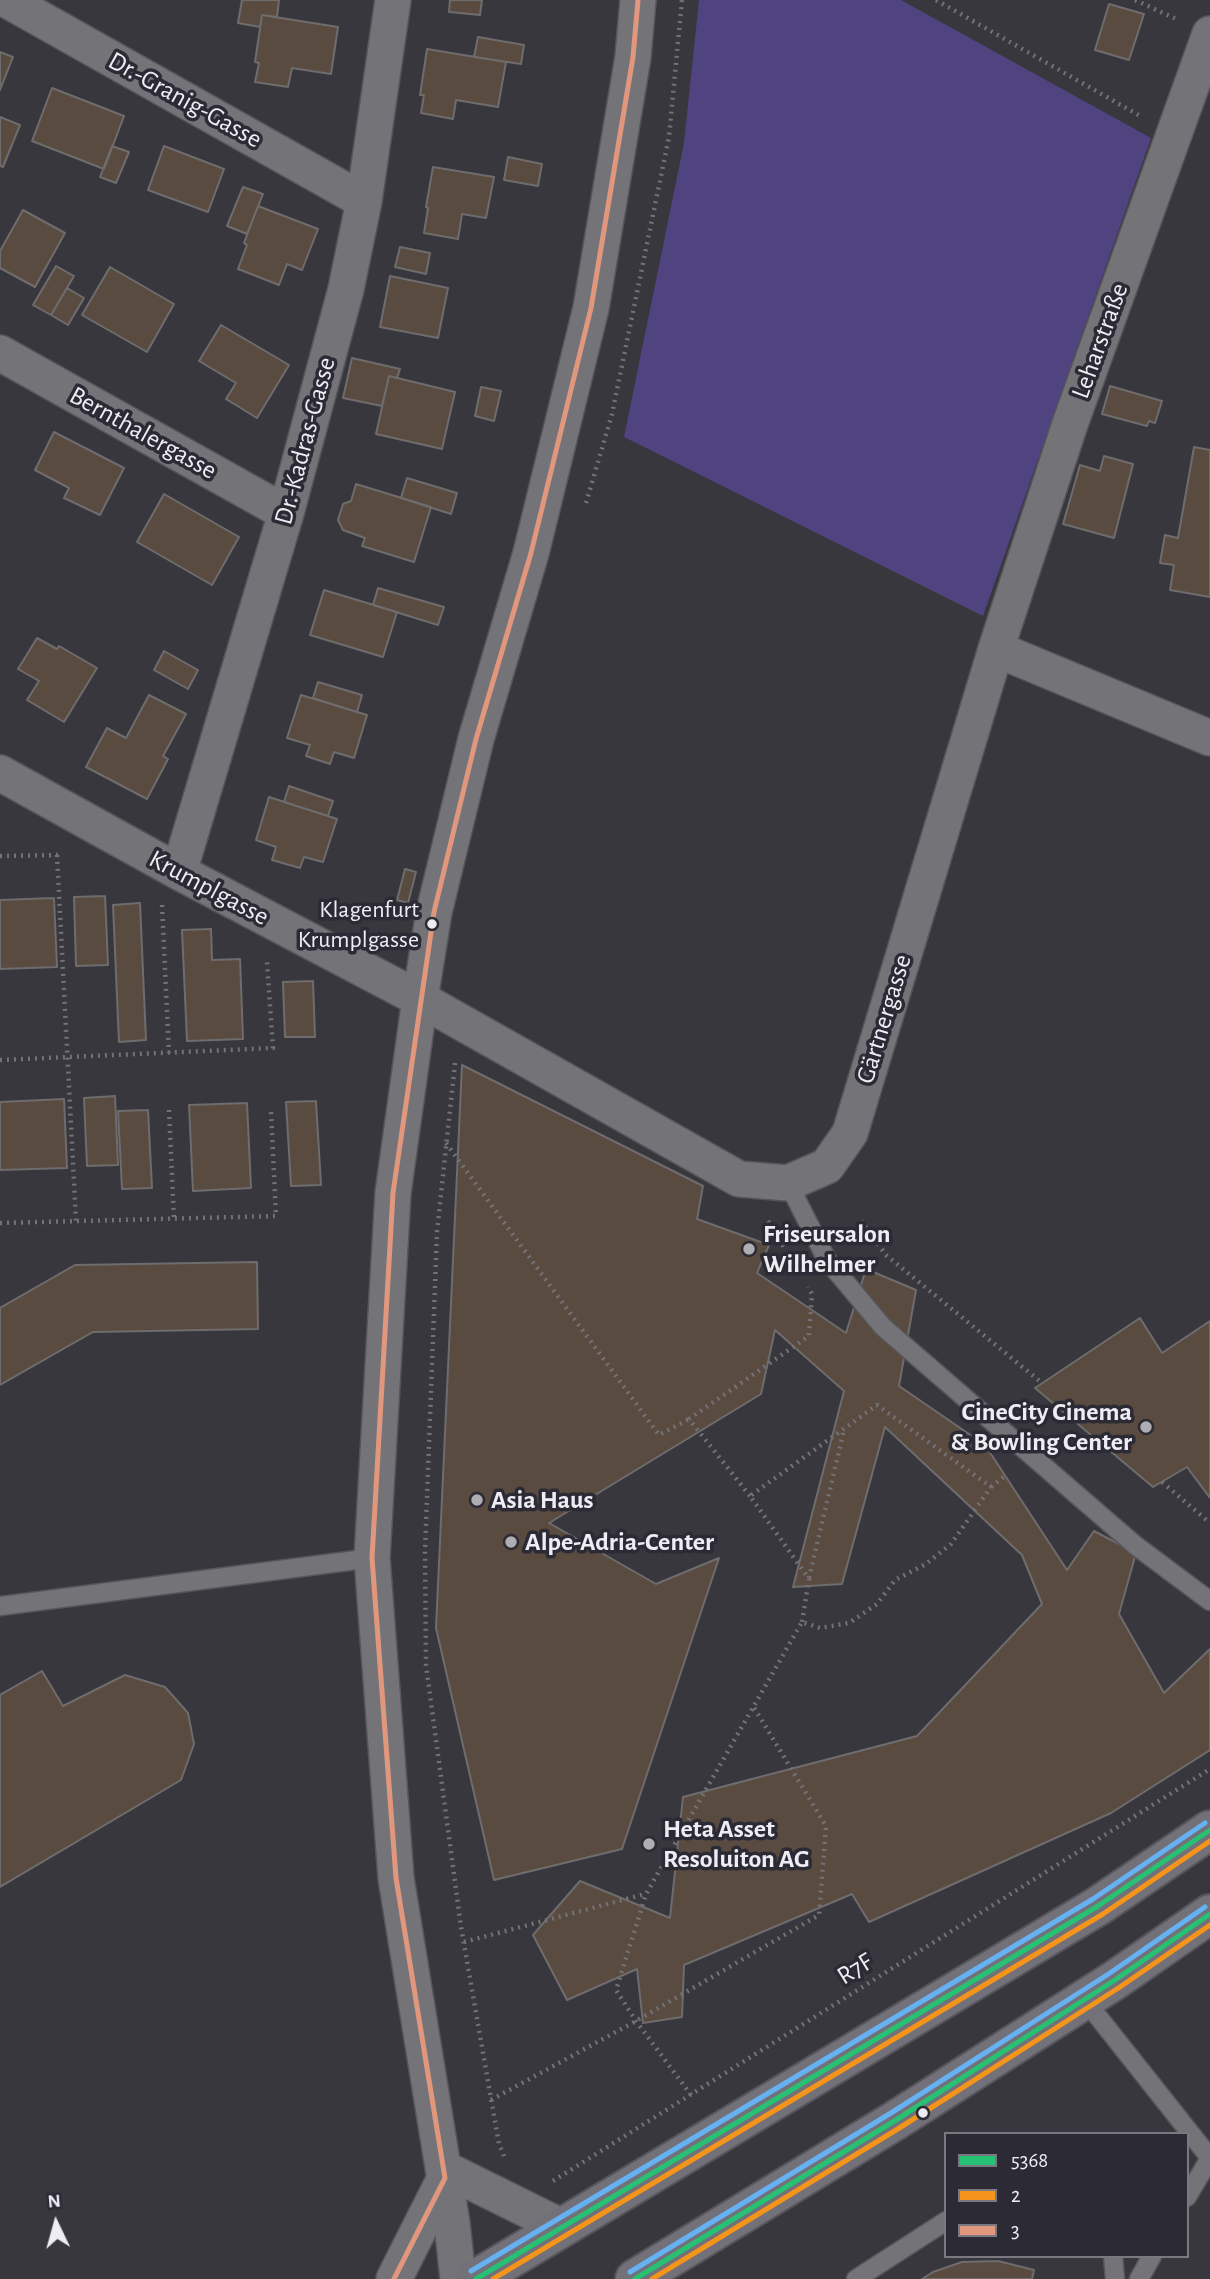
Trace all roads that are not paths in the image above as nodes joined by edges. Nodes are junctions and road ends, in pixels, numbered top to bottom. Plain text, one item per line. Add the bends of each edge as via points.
1 (7, 0) edge
2 (393, 0) edge
3 (638, 0) edge
4 (1210, 34) edge
5 (364, 201) junction
6 (0, 353) edge
7 (286, 513) junction
8 (996, 649) junction
9 (1210, 738) edge
10 (0, 773) edge
11 (170, 867) junction
12 (420, 999) junction
13 (778, 1182) junction
14 (372, 1558) junction
15 (1210, 1601) edge
16 (0, 1606) edge
17 (1210, 1830) edge
18 (1210, 1914) edge
19 (1084, 1999) junction
20 (1210, 2158) edge
21 (444, 2173) junction
22 (1189, 2194) edge
23 (944, 2222) edge
24 (562, 2227) junction
25 (1113, 2258) edge
26 (1151, 2258) edge
27 (394, 2279) edge
28 (458, 2279) edge
29 (476, 2279) edge
30 (635, 2279) edge
31 (856, 2279) edge
32 (1115, 2279) edge
33 (1139, 2279) edge

1 - 5 street, Dr.-Granig-Gasse
2 - 5 street, Dr.-Kadras-Gasse
3 - 12 street via 633,57 591,308 531,553 476,739 434,912
4 - 8 street, Leharstraße via 1070,424
5 - 7 street, Dr.-Kadras-Gasse via 346,289
6 - 7 street, Bernthalergasse
7 - 11 street, Dr.-Kadras-Gasse
8 - 9 street
8 - 13 street, Gärtnergasse via 850,1133 827,1166
10 - 11 street, Krumplgasse
11 - 12 street, Krumplgasse
12 - 13 street via 739,1179
12 - 14 street via 393,1193
13 - 15 lane via 827,1260 883,1327 1135,1545
14 - 16 lane
14 - 21 street via 396,1878
17 - 24 main road via 1098,1906
18 - 19 main road
19 - 20 lane
19 - 30 main road
20 - 22 lane
21 - 24 street
21 - 27 street
21 - 28 street
23 - 31 lane
24 - 29 main road
25 - 32 lane
26 - 33 lane

